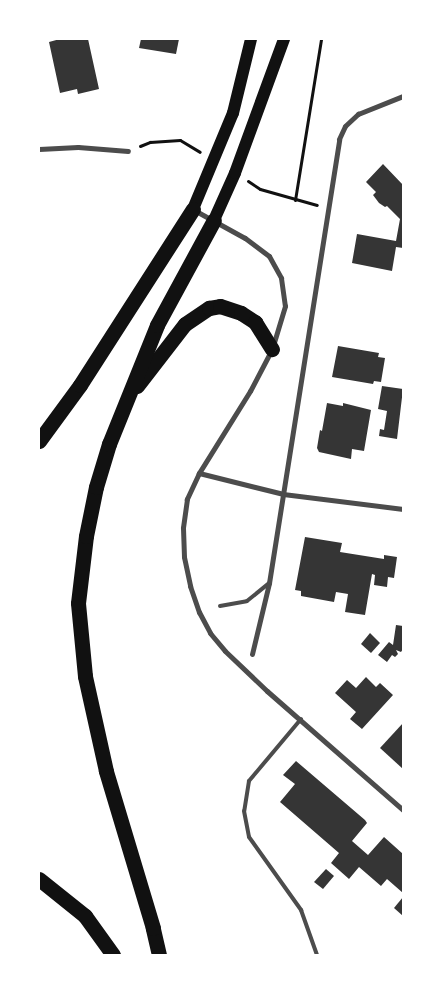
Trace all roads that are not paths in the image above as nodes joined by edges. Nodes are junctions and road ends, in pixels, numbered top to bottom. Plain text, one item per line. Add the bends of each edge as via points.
1 (252, 39) edge
2 (284, 39) edge
3 (403, 96) edge
4 (39, 149) edge
5 (128, 151) dead end
6 (193, 209) junction
7 (214, 220) junction
8 (272, 349) junction
9 (129, 394) junction
10 (39, 441) edge
11 (198, 473) junction
12 (283, 494) junction
13 (403, 509) edge
14 (269, 583) junction
15 (220, 606) dead end
16 (252, 654) dead end
17 (301, 719) junction
18 (403, 810) edge
19 (39, 879) edge
20 (114, 955) edge
21 (159, 955) edge
22 (317, 955) edge

1 - 6 main road via 232,113
2 - 7 main road via 235,173
3 - 12 street via 358,114 345,126 339,139
4 - 5 street via 78,147
6 - 7 street
6 - 10 highway via 80,385
7 - 8 street via 269,256 281,278 285,306
7 - 9 highway via 158,324
8 - 9 highway via 254,322 241,313 220,306 209,308 185,324
8 - 11 street via 250,391
9 - 21 highway via 96,487 78,602 85,676 106,771
11 - 12 street
11 - 17 street via 187,499 183,528 184,557 200,612 210,633 231,657
12 - 13 street
12 - 14 street
14 - 15 lane via 247,601
14 - 16 street
17 - 18 street
17 - 22 lane via 249,781 244,811 248,837 301,910
19 - 20 highway via 85,916

